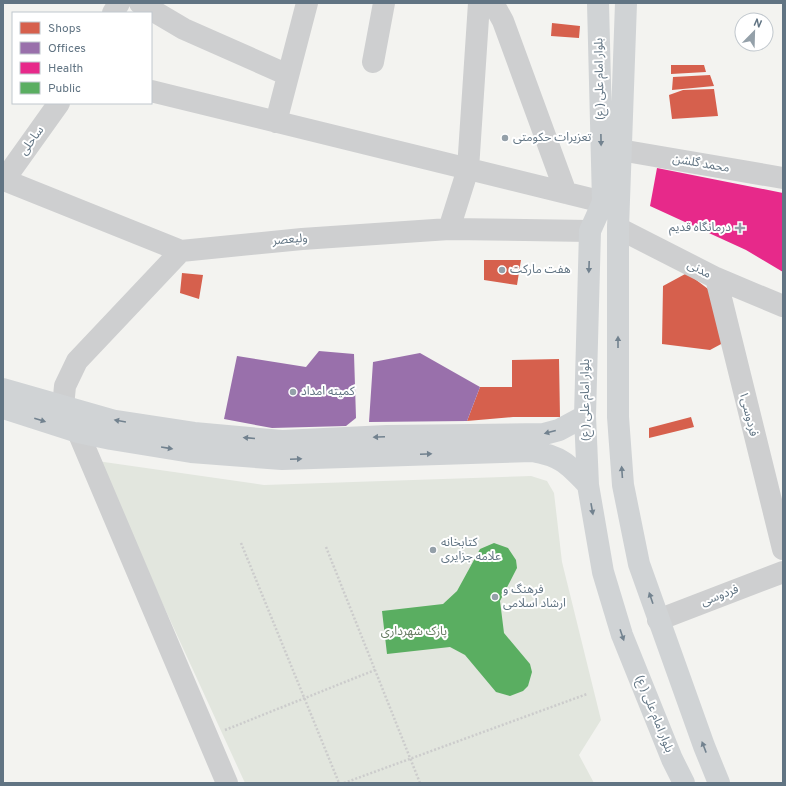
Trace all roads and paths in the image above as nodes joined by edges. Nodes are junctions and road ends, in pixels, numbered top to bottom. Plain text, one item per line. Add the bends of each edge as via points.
1 (119, 3) edge
2 (140, 3) edge
3 (307, 3) edge
4 (384, 3) edge
5 (479, 3) edge
6 (493, 3) edge
7 (598, 3) edge
8 (626, 3) edge
9 (114, 12) edge
10 (372, 62) dead end
11 (288, 75) junction
12 (152, 91) edge
13 (58, 104) edge
14 (276, 122) junction
15 (620, 150) junction
16 (468, 169) junction
17 (783, 178) edge
18 (4, 180) joint
19 (566, 193) junction
20 (603, 202) junction
21 (618, 228) junction
22 (449, 230) junction
23 (590, 231) junction
24 (181, 251) junction
25 (716, 278) junction
26 (783, 306) edge
27 (3, 389) edge
28 (63, 407) junction
29 (3, 408) edge
30 (585, 416) junction
31 (78, 432) junction
32 (588, 485) junction
33 (241, 543) dead end
34 (326, 546) dead end
35 (783, 550) edge
36 (783, 572) edge
37 (658, 620) junction
38 (375, 670) junction
39 (587, 694) dead end
40 (305, 698) junction
41 (206, 737) junction
42 (410, 759) junction
43 (227, 783) edge
44 (339, 783) edge
45 (344, 783) edge
46 (420, 783) edge
47 (684, 783) edge
48 (719, 783) edge

1 - 9 street
2 - 11 street via 184,29
3 - 11 street
4 - 10 street
5 - 16 street
6 - 19 street via 503,20
7 -> 20 main road, بلوار امام علی ( ع)
8 - 15 main road, بلوار امام علی ( ع)
11 - 14 street
12 - 14 street
13 - 18 street, ساحلی
14 - 16 street
15 - 17 street, محمد گلشن
15 - 21 main road, بلوار امام علی ( ع)
16 - 19 street
16 - 22 street
18 - 24 street, ولیعصر
19 - 20 street
20 - 23 main road, بلوار امام علی ( ع)
21 - 25 street, مدنی
37 -> 21 main road, بلوار امام علی ( ع) via 639,564 623,485 618,417
22 - 23 street, ولیعصر
22 - 24 street, ولیعصر via 302,239
23 -> 30 main road, بلوار امام علی ( ع)
24 - 28 street via 77,361 65,386
25 - 26 street, مدنی
25 - 35 street, فردوسی۱
27 - 28 main road
30 -> 28 main road via 559,430 533,435 282,440 186,432 115,421
28 - 31 street
29 -> 31 main road
30 - 32 main road, بلوار امام علی ( ع)
31 -> 32 main road via 192,452 282,459 532,451 552,454 572,468
31 - 41 street
32 -> 47 main road, بلوار امام علی ( ع) via 603,572 622,635
33 - 40 path
34 - 38 path
36 - 37 street, فردوسی
48 -> 37 main road, بلوار امام علی ( ع)
38 - 40 path
38 - 42 path
39 - 42 path
40 - 41 path
40 - 44 path
41 - 43 street
42 - 45 path
42 - 46 path

